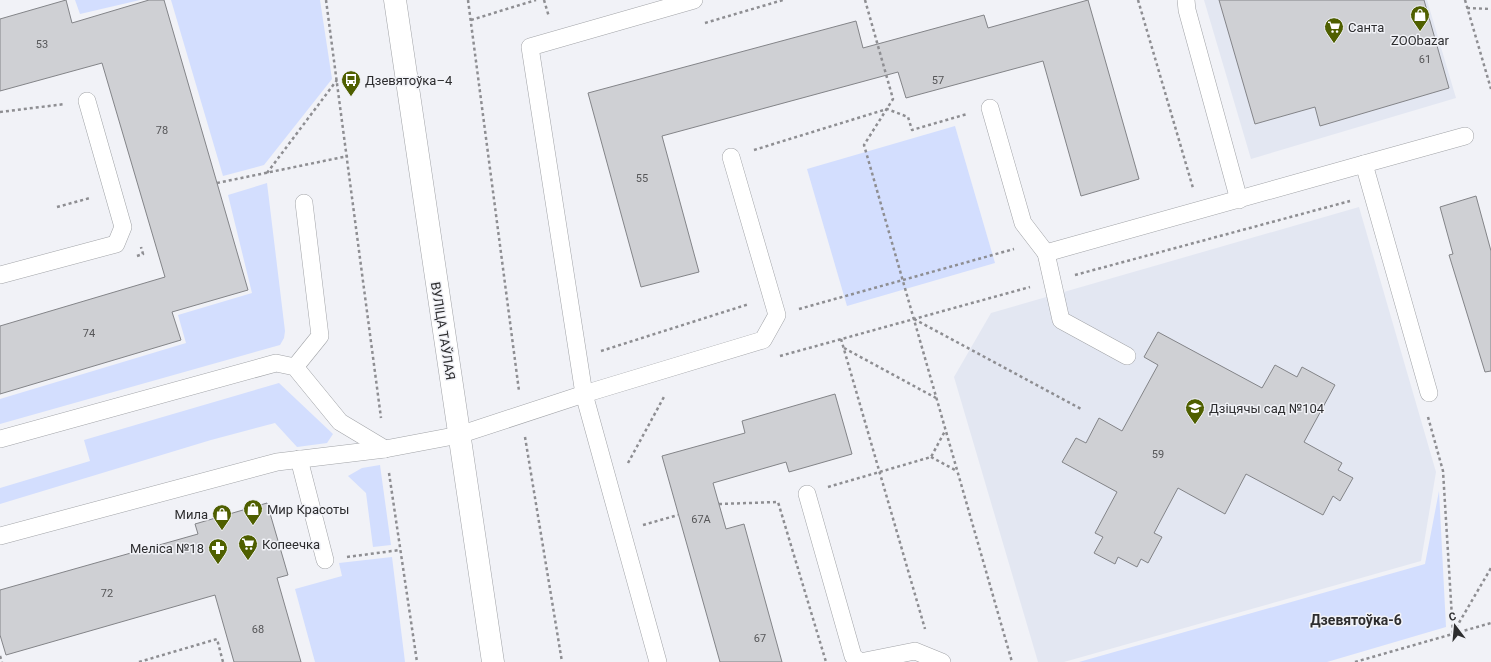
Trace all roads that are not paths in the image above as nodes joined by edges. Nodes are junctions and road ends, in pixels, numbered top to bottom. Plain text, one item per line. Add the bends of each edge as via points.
1 (395, 0) edge
2 (694, 0) edge
3 (1186, 0) edge
4 (87, 101) dead end
5 (990, 108) road end
6 (1465, 136) dead end
7 (731, 157) dead end
8 (1364, 164) junction
9 (1238, 200) junction
10 (304, 203) dead end
11 (1042, 247) junction
12 (0, 275) edge
13 (1127, 356) dead end
14 (294, 367) junction
15 (1429, 393) dead end
16 (584, 394) junction
17 (459, 435) junction
18 (0, 439) edge
19 (385, 449) junction
20 (299, 459) junction
21 (807, 494) road end
22 (0, 536) edge
23 (325, 560) road end
24 (938, 660) edge
25 (493, 662) edge
26 (658, 662) edge

1 - 17 street, ВУЛІЦА ТАЎЛАЯ
2 - 16 lane via 530,47
3 - 9 lane
4 - 12 lane via 123,227 116,244
5 - 11 lane via 1023,223
6 - 8 lane
7 - 16 lane via 777,315 763,340
8 - 9 lane
8 - 15 lane
9 - 11 lane
10 - 14 lane via 320,336
11 - 13 lane via 1061,320
14 - 18 lane via 276,363
14 - 19 lane via 340,422
16 - 17 lane
16 - 26 lane
17 - 19 lane
17 - 25 street, ВУЛІЦА ТАЎЛАЯ
19 - 20 lane
20 - 22 lane via 277,462
20 - 23 lane
21 - 24 lane via 853,656 860,662 915,650

